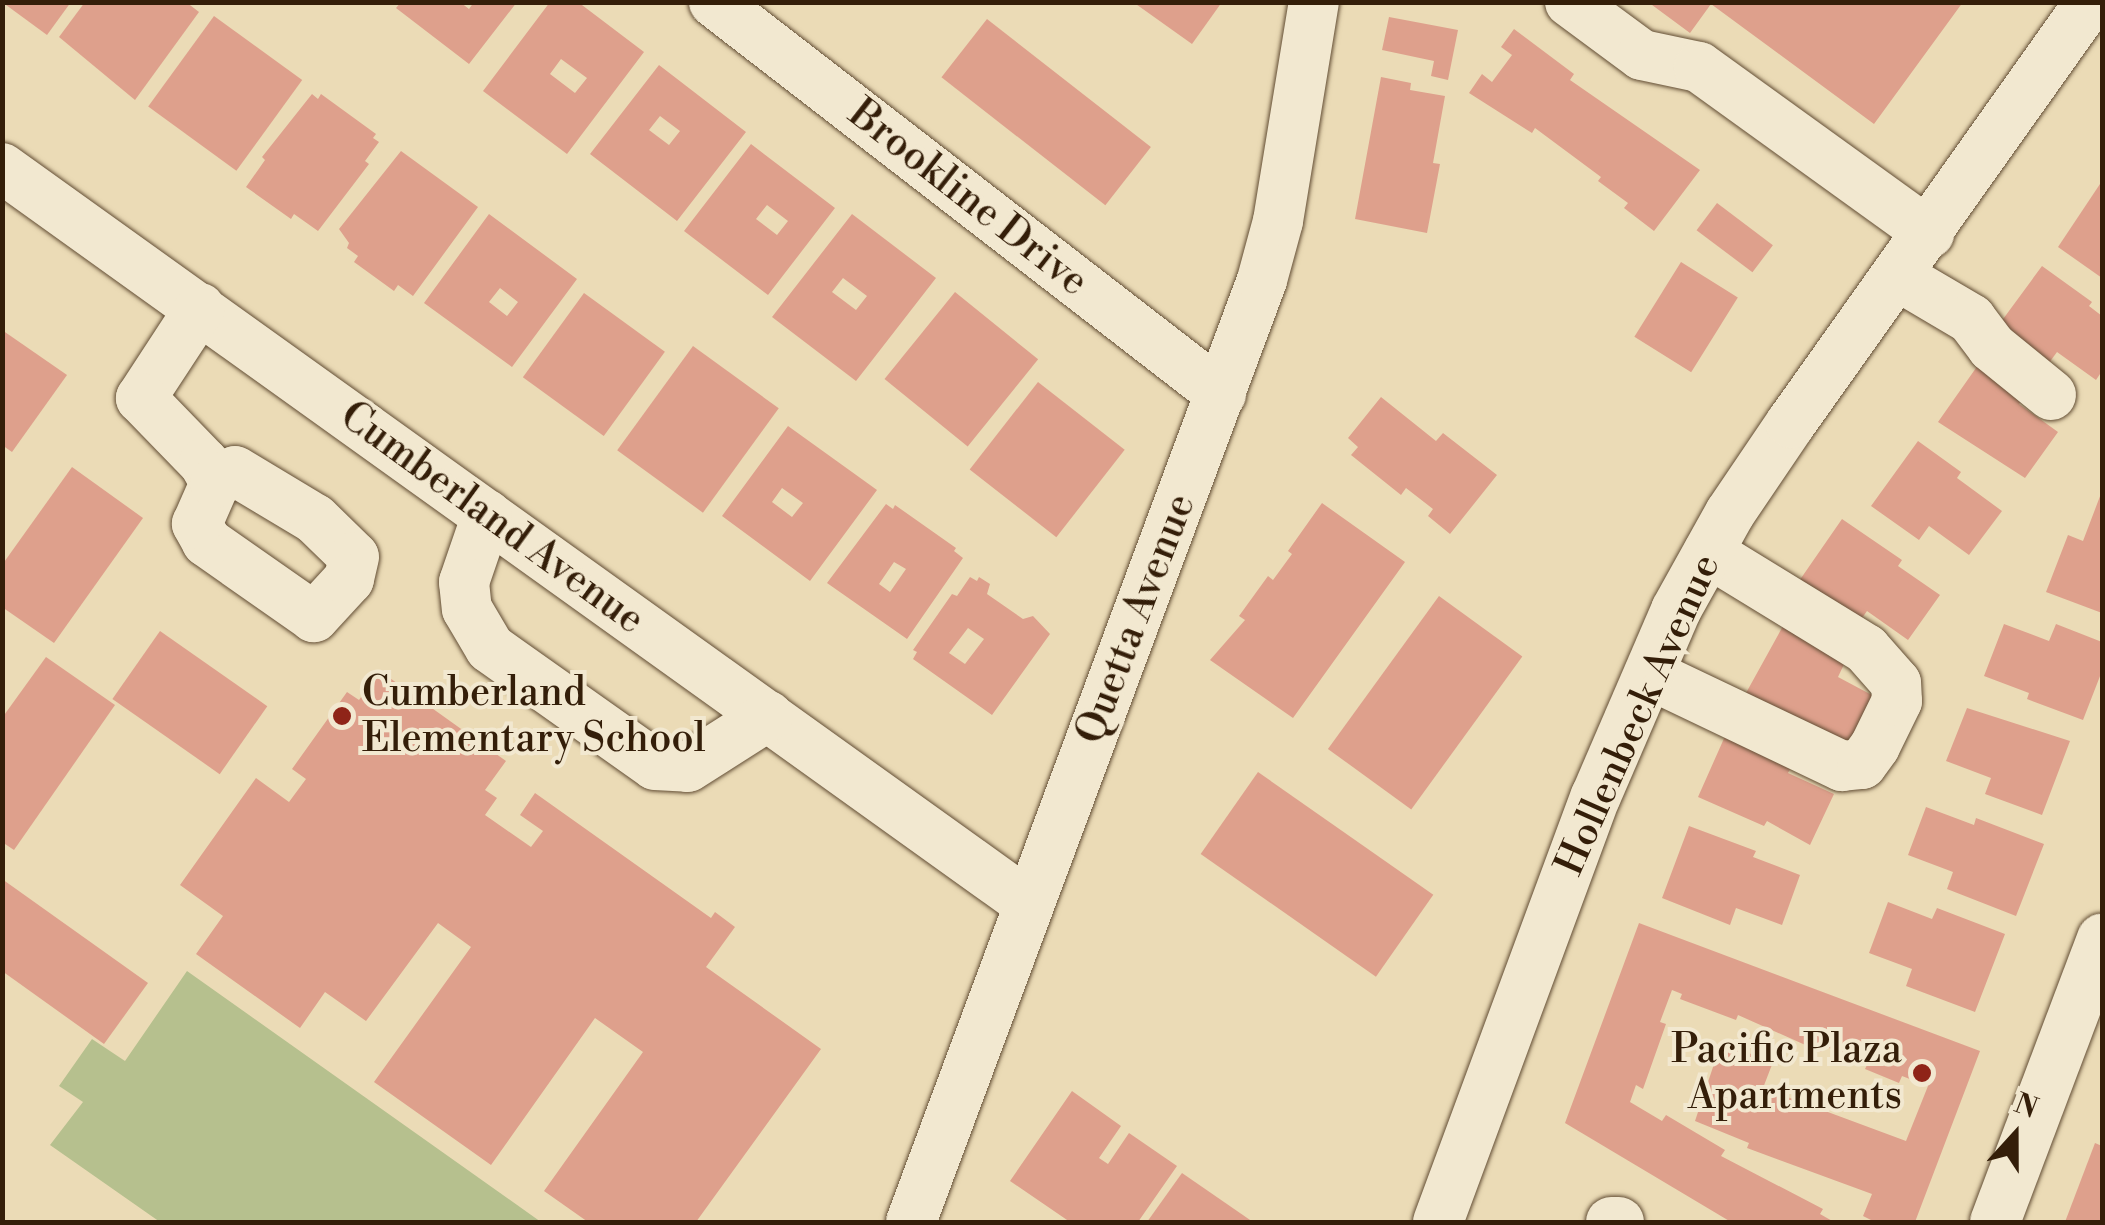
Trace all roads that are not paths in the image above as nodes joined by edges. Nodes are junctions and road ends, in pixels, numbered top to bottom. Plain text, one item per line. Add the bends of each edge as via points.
1 (714, 2) edge
2 (1314, 2) edge
3 (1570, 2) edge
4 (2090, 2) edge
5 (2, 168) edge
6 (1929, 233) junction
7 (1898, 276) junction
8 (200, 308) junction
9 (1221, 394) junction
10 (2052, 395) dead end
11 (215, 483) dead end
12 (487, 515) junction
13 (1708, 552) junction
14 (1649, 674) junction
15 (768, 716) junction
16 (1029, 904) junction
17 (2102, 940) edge
18 (2093, 994) edge
19 (911, 1222) edge
20 (1438, 1222) edge
21 (1611, 1222) edge
22 (1619, 1222) edge
23 (1995, 1222) edge

1 - 9 street, Brookline Drive
2 - 9 street, Quetta Avenue via 1278,222
3 - 6 street via 1642,55 1700,67
4 - 6 street, Hollenbeck Avenue
5 - 8 street, Cumberland Avenue
6 - 7 street, Hollenbeck Avenue
7 - 10 street via 1971,318 1992,347
7 - 13 street, Hollenbeck Avenue
8 - 11 street via 141,398
8 - 12 street, Cumberland Avenue
9 - 16 street, Quetta Avenue
12 - 15 street, Cumberland Avenue
12 - 15 street via 464,582 466,608 490,648 655,765 688,767
13 - 14 street, Hollenbeck Avenue
13 - 14 street via 1866,649 1896,683 1896,700 1875,746 1862,764 1842,766
14 - 20 street, Hollenbeck Avenue via 1596,796
15 - 16 street, Cumberland Avenue
16 - 19 street, Quetta Avenue
17 - 18 street
18 - 23 street
21 - 22 street

